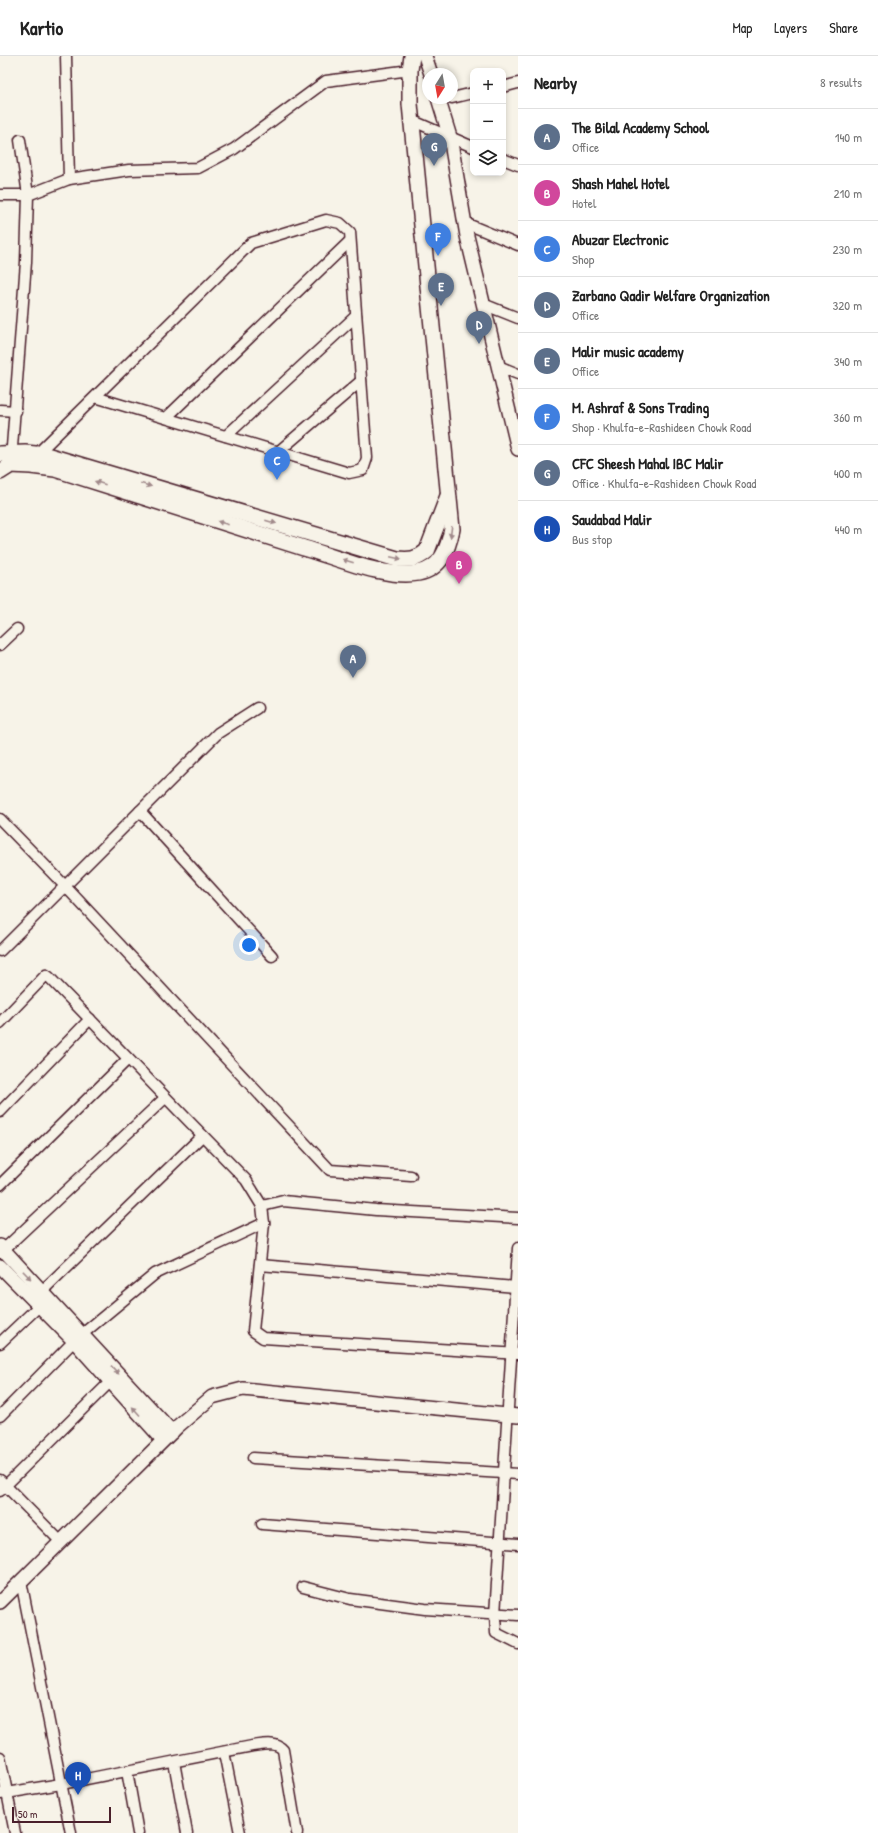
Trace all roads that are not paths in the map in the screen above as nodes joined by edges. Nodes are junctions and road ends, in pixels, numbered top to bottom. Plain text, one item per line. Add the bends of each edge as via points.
1 (66, 56) edge
2 (425, 56) edge
3 (411, 63) edge
4 (428, 68) edge
5 (517, 84) edge
6 (506, 86) edge
7 (470, 94) edge
8 (458, 96) edge
9 (446, 104) edge
10 (411, 120) junction
11 (450, 137) junction
12 (20, 140) dead end
13 (470, 146) edge
14 (506, 160) edge
15 (518, 165) edge
16 (69, 179) junction
17 (0, 195) edge
18 (28, 195) junction
19 (465, 223) junction
20 (350, 241) junction
21 (518, 245) edge
22 (483, 304) junction
23 (356, 316) junction
24 (518, 318) edge
25 (498, 366) junction
26 (518, 374) edge
27 (361, 380) junction
28 (95, 397) junction
29 (0, 410) edge
30 (16, 411) junction
31 (166, 418) junction
32 (226, 436) junction
33 (516, 437) edge
34 (518, 449) edge
35 (278, 452) junction
36 (37, 454) junction
37 (6, 461) edge
38 (449, 493) junction
39 (17, 629) dead end
40 (0, 645) edge
41 (257, 708) dead end
42 (140, 811) junction
43 (0, 819) edge
44 (66, 886) junction
45 (0, 951) edge
46 (272, 956) dead end
47 (90, 1019) junction
48 (0, 1023) edge
49 (128, 1058) junction
50 (165, 1098) junction
51 (0, 1112) edge
52 (202, 1136) junction
53 (411, 1176) dead end
54 (0, 1185) edge
55 (262, 1206) junction
56 (518, 1218) edge
57 (264, 1223) junction
58 (518, 1248) edge
59 (1, 1250) edge
60 (260, 1265) junction
61 (0, 1266) edge
62 (516, 1287) junction
63 (42, 1291) junction
64 (39, 1306) junction
65 (79, 1338) junction
66 (0, 1343) edge
67 (515, 1353) edge
68 (110, 1382) junction
69 (0, 1416) edge
70 (513, 1416) edge
71 (167, 1436) junction
72 (253, 1458) dead end
73 (504, 1473) junction
74 (518, 1474) edge
75 (2, 1485) edge
76 (262, 1524) dead end
77 (61, 1542) junction
78 (499, 1543) junction
79 (518, 1544) edge
80 (21, 1581) junction
81 (303, 1587) dead end
82 (0, 1602) edge
83 (495, 1615) junction
84 (518, 1615) edge
85 (518, 1644) edge
86 (224, 1752) junction
87 (0, 1757) edge
88 (174, 1762) junction
89 (127, 1771) junction
90 (61, 1784) junction
91 (3, 1793) edge
92 (15, 1833) edge
93 (71, 1833) edge
94 (138, 1833) edge
95 (187, 1833) edge
96 (240, 1833) edge
97 (297, 1833) edge

1 - 16 street
2 - 4 street
3 - 10 main road
3 - 16 street via 326,81 234,149 198,168 129,170
5 - 6 street
7 - 8 street
9 - 11 street
10 - 11 street
10 - 38 main road
11 - 13 street
11 - 19 street
12 - 18 street
14 - 15 street
16 - 18 street
17 - 18 street
18 - 30 street
19 - 21 street
19 - 22 street
20 - 23 street
20 - 28 street via 350,232 340,223 326,220 251,243
20 - 31 street
22 - 24 street
22 - 25 street
23 - 27 street
23 - 32 street
25 - 26 street
25 - 33 street
27 - 35 street
27 - 35 street via 367,458 363,470 349,473
28 - 31 street
28 - 36 street
29 - 30 street
30 - 37 street
31 - 32 street
32 - 35 street
33 - 34 street
36 - 37 main road
36 -> 38 main road via 405,560 420,557 426,551
38 -> 37 main road via 452,529 448,547 437,564 419,573 389,574 231,526 55,468
39 - 40 street
41 - 42 street via 218,733
42 - 44 street
42 - 46 street
43 - 44 street
44 - 45 street
44 - 53 street via 330,1170
47 - 48 street via 46,975
47 - 49 street
47 - 51 street
49 - 50 street
49 - 54 street
50 - 52 street
50 - 59 street
52 - 55 street via 246,1180
52 - 63 street
55 - 56 street via 283,1201 376,1210
55 - 57 street
57 - 60 street
57 - 65 street via 155,1274
58 - 62 street
59 -> 63 street
60 - 62 street
60 - 67 street via 253,1331 263,1338
61 - 64 street
62 - 67 street
63 - 65 street
64 - 65 street
64 - 66 street
65 - 68 street
65 - 69 street
65 -> 71 street
67 - 70 street
71 -> 68 street
68 - 75 street
70 - 71 street via 243,1389 212,1397
70 - 73 street
71 - 77 street
72 - 73 street
73 - 74 street
73 - 78 street
75 - 77 street
76 - 78 street
77 - 80 street
78 - 79 street
78 - 83 street
80 - 82 street
80 - 90 street
81 - 83 street via 358,1600
83 - 84 street
83 - 85 street via 496,1633
86 - 88 street
86 - 96 street
86 - 97 street via 264,1744 280,1746 283,1750
87 - 91 street
88 - 89 street
88 - 95 street
89 - 90 street
89 - 94 street
90 - 91 street
90 - 93 street
91 - 92 street

